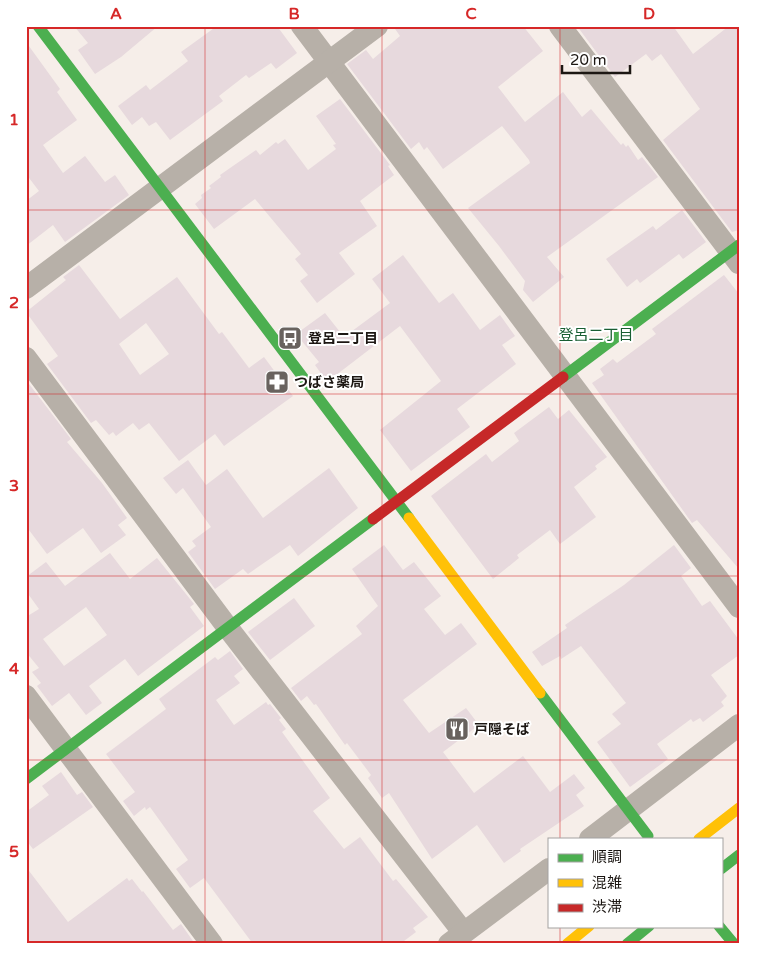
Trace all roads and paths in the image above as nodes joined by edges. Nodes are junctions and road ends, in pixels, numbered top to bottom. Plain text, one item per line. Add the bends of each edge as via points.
1 (38, 26) edge
2 (302, 26) edge
3 (377, 26) edge
4 (560, 26) edge
5 (330, 63) junction
6 (158, 188) junction
7 (736, 253) edge
8 (26, 288) edge
9 (26, 358) edge
10 (564, 376) junction
11 (396, 502) junction
12 (739, 607) edge
13 (228, 628) junction
14 (26, 696) edge
15 (739, 726) edge
16 (66, 750) junction
17 (26, 779) edge
18 (739, 808) edge
19 (629, 810) junction
20 (648, 836) dead end
21 (591, 838) edge
22 (701, 838) edge
23 (739, 855) edge
24 (722, 868) edge
25 (548, 870) edge
26 (587, 928) edge
27 (647, 928) edge
28 (722, 928) edge
29 (456, 938) edge
30 (212, 944) edge
31 (567, 944) edge
32 (627, 944) edge
33 (734, 944) edge

1 - 6 main road
2 - 5 street
3 - 5 street
4 - 7 street
5 - 6 street
5 - 10 street
6 - 8 street
6 - 11 main road
7 - 10 main road
9 - 13 street
10 - 11 main road
10 - 12 street
11 - 13 main road
11 - 19 main road
13 - 16 main road
13 - 29 street
14 - 16 street
15 - 19 street
16 - 17 main road
16 - 30 street
18 - 22 main road
19 - 20 main road
19 - 21 street
23 - 24 main road
25 - 29 street
26 - 31 main road
27 - 32 main road
28 - 33 main road

